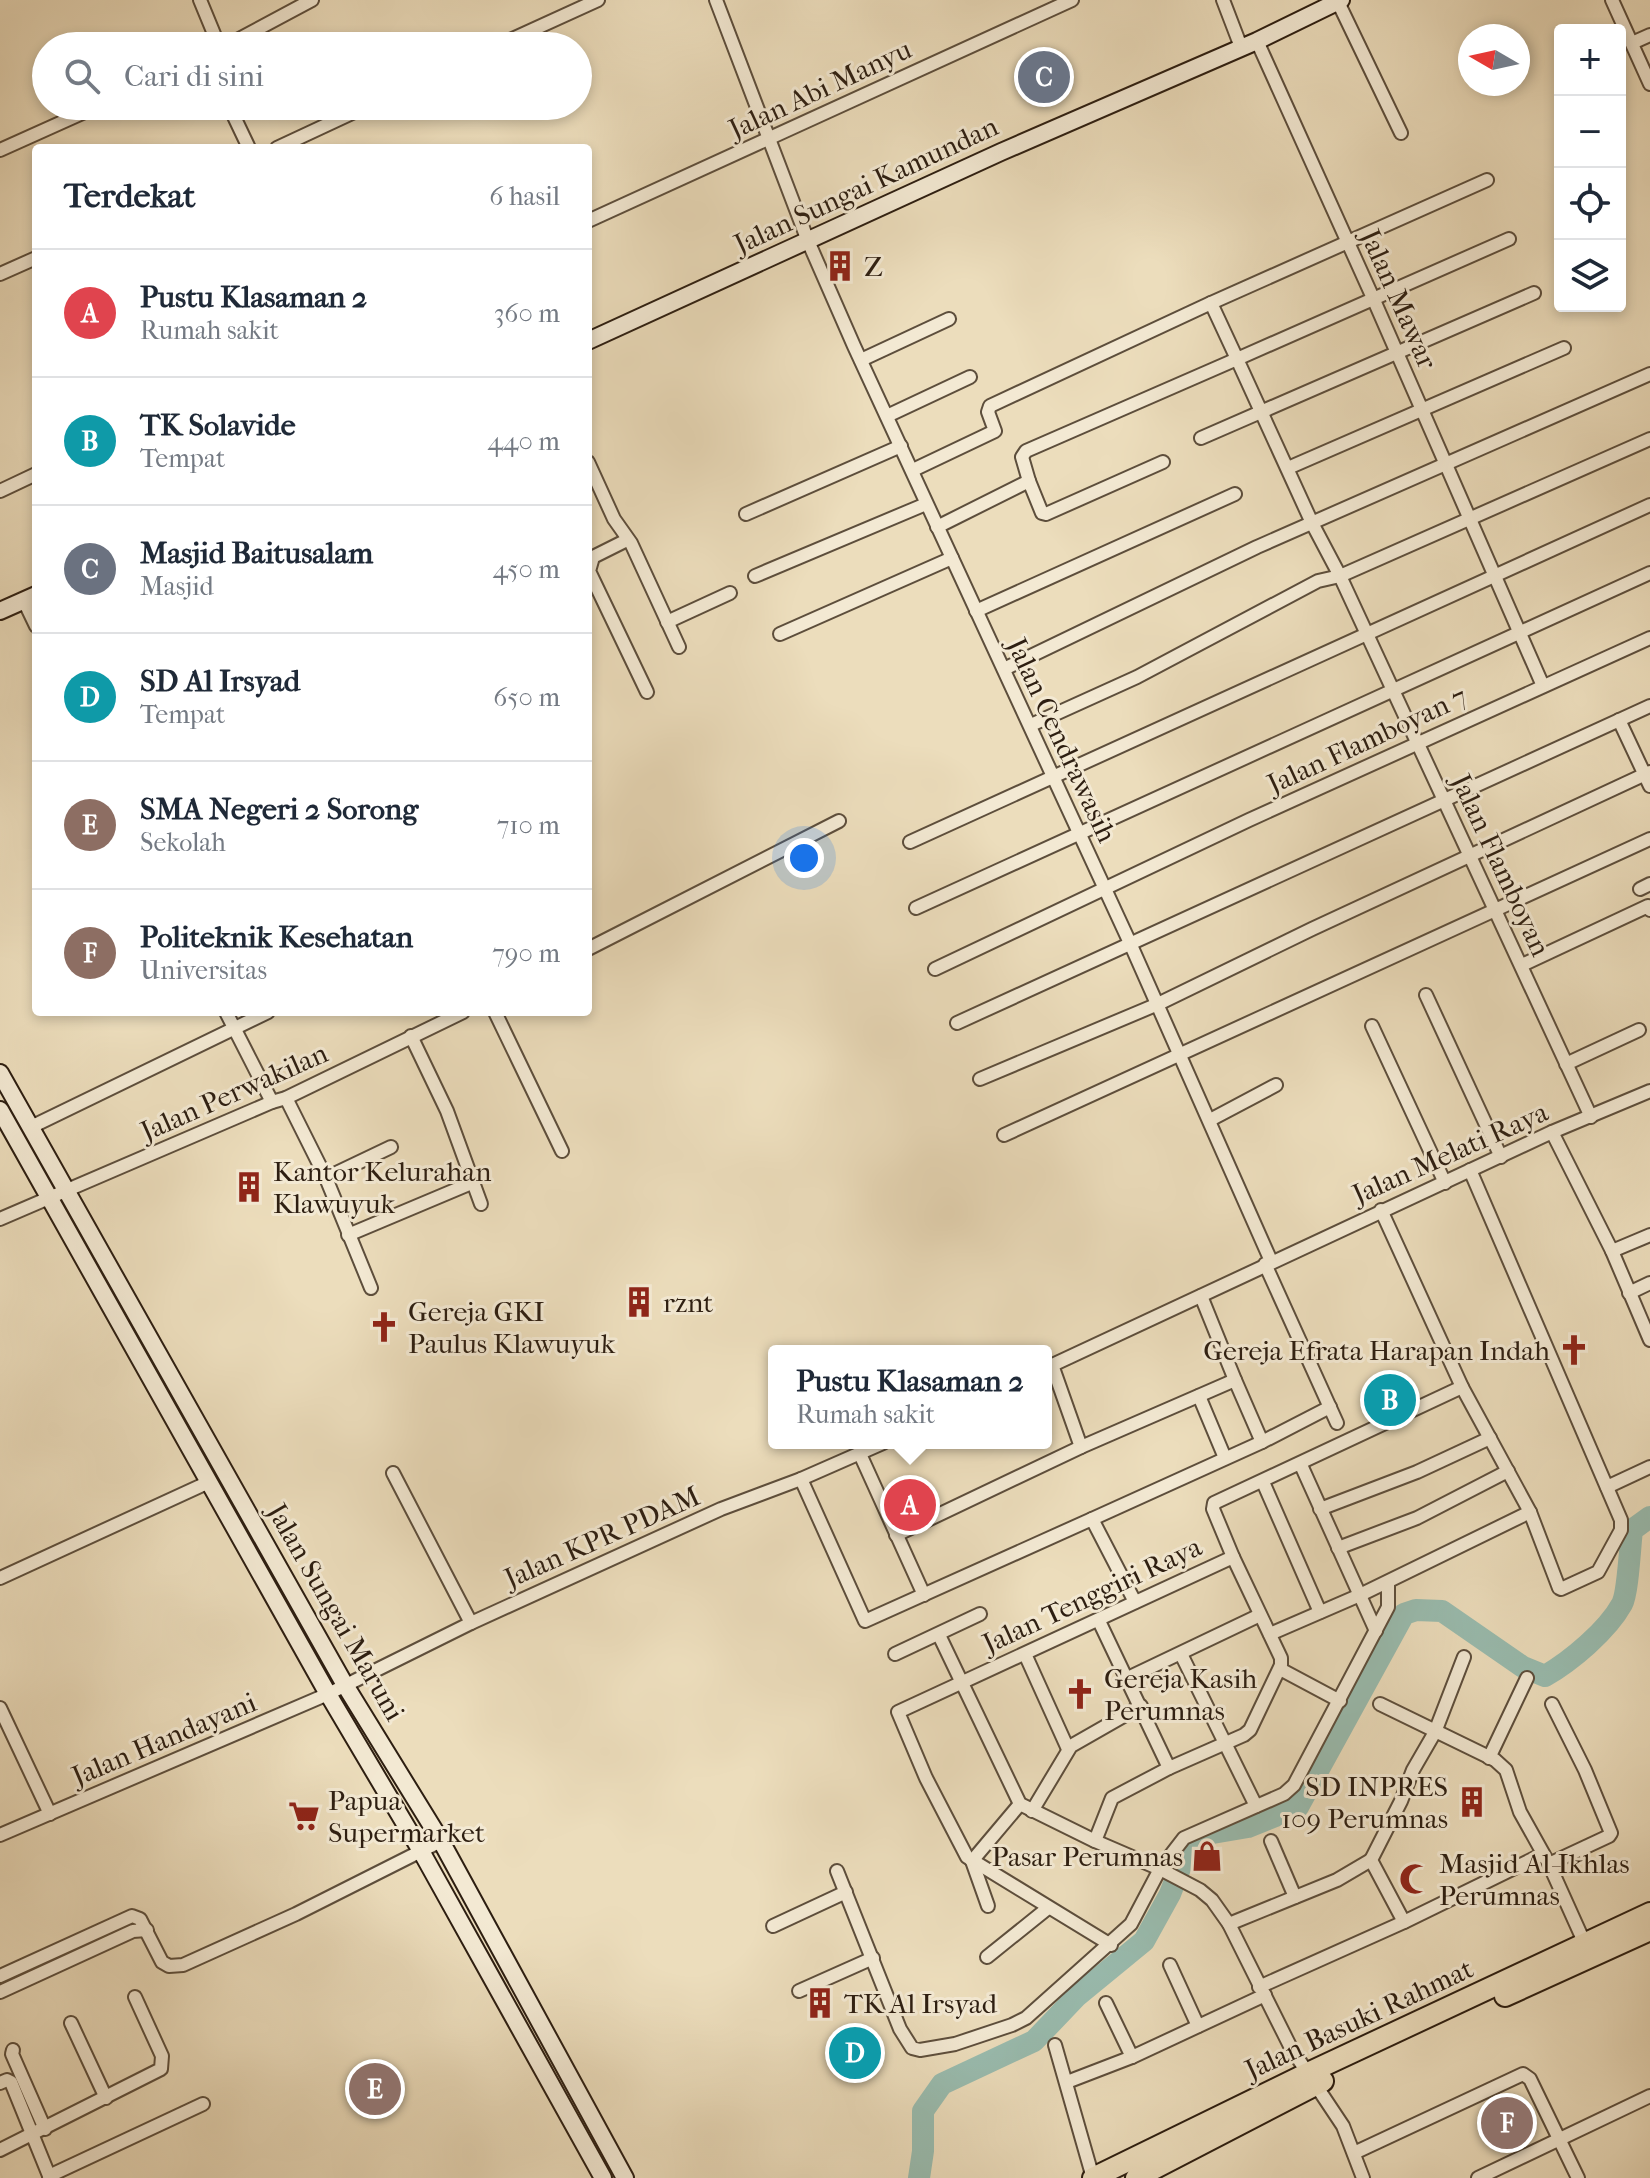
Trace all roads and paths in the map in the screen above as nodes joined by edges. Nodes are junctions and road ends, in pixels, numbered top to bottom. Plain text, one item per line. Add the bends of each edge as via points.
1 (200, 0) edge
2 (312, 0) edge
3 (598, 0) edge
4 (716, 0) edge
5 (1072, 0) edge
6 (1223, 0) edge
7 (1612, 0) edge
8 (1339, 1) edge
9 (213, 32) edge
10 (252, 32) edge
11 (528, 32) edge
12 (1650, 35) edge
13 (1632, 43) junction
14 (1249, 44) junction
15 (1650, 84) edge
16 (67, 120) edge
17 (236, 120) edge
18 (337, 120) edge
19 (1401, 133) dead end
20 (769, 138) junction
21 (247, 144) edge
22 (286, 144) edge
23 (0, 150) edge
24 (1487, 180) dead end
25 (592, 219) edge
26 (1509, 239) dead end
27 (808, 241) junction
28 (1348, 241) junction
29 (32, 260) edge
30 (0, 274) edge
31 (1534, 293) dead end
32 (1373, 298) junction
33 (1211, 303) junction
34 (949, 319) dead end
35 (592, 339) edge
36 (1564, 348) dead end
37 (1397, 352) junction
38 (1237, 359) junction
39 (861, 360) junction
40 (1650, 374) edge
41 (970, 377) dead end
42 (1421, 410) junction
43 (1264, 413) junction
44 (887, 416) junction
45 (1201, 438) dead end
46 (1650, 439) edge
47 (901, 446) junction
48 (1163, 462) dead end
49 (1446, 464) junction
50 (1288, 468) junction
51 (913, 470) junction
52 (592, 472) edge
53 (32, 476) edge
54 (1029, 481) junction
55 (0, 491) edge
56 (1235, 494) dead end
57 (926, 504) junction
58 (1650, 505) edge
59 (746, 514) dead end
60 (1471, 520) junction
61 (1312, 523) junction
62 (937, 527) junction
63 (627, 540) junction
64 (952, 558) junction
65 (592, 560) edge
66 (1650, 573) edge
67 (755, 576) dead end
68 (1340, 576) junction
69 (1495, 576) junction
70 (592, 577) edge
71 (730, 593) dead end
72 (30, 598) edge
73 (0, 611) edge
74 (976, 611) junction
75 (667, 622) junction
76 (1519, 632) junction
77 (780, 634) dead end
78 (1368, 634) junction
79 (1650, 638) edge
80 (679, 647) dead end
81 (1004, 669) junction
82 (1543, 686) junction
83 (1393, 689) junction
84 (647, 692) dead end
85 (1650, 706) edge
86 (1619, 720) junction
87 (1031, 725) junction
88 (1418, 742) junction
89 (1054, 778) junction
90 (1648, 778) edge
91 (1443, 800) junction
92 (839, 821) dead end
93 (1080, 835) junction
94 (1650, 839) edge
95 (910, 842) dead end
96 (1470, 855) junction
97 (1104, 888) junction
98 (916, 908) dead end
99 (1497, 910) junction
100 (1650, 910) edge
101 (1130, 943) junction
102 (592, 947) edge
103 (1522, 965) junction
104 (935, 969) dead end
105 (1426, 995) dead end
106 (1158, 1004) junction
107 (228, 1016) edge
108 (260, 1016) edge
109 (454, 1016) edge
110 (497, 1016) edge
111 (957, 1023) dead end
112 (1372, 1026) dead end
113 (234, 1029) junction
114 (1639, 1030) dead end
115 (411, 1036) junction
116 (1180, 1055) junction
117 (1566, 1064) junction
118 (0, 1073) edge
119 (980, 1079) dead end
120 (1276, 1085) dead end
121 (1650, 1091) edge
122 (286, 1098) junction
123 (272, 1102) junction
124 (0, 1110) edge
125 (1591, 1117) junction
126 (1210, 1120) junction
127 (31, 1127) junction
128 (5, 1131) edge
129 (1552, 1132) junction
130 (1004, 1135) dead end
131 (391, 1147) dead end
132 (562, 1151) dead end
133 (1501, 1157) junction
134 (1470, 1170) junction
135 (326, 1178) junction
136 (474, 1182) junction
137 (1445, 1183) junction
138 (66, 1190) junction
139 (48, 1197) junction
140 (481, 1204) dead end
141 (1381, 1210) junction
142 (0, 1219) edge
143 (348, 1235) junction
144 (1650, 1235) edge
145 (1612, 1251) junction
146 (1268, 1262) junction
147 (1650, 1283) edge
148 (371, 1288) dead end
149 (1629, 1293) junction
150 (1201, 1296) junction
151 (1650, 1340) edge
152 (1052, 1365) edge
153 (1052, 1374) edge
154 (1235, 1380) junction
155 (1462, 1387) junction
156 (1199, 1396) junction
157 (1330, 1407) junction
158 (1337, 1423) dead end
159 (1490, 1438) junction
160 (1262, 1442) junction
161 (1081, 1447) junction
162 (870, 1449) edge
163 (860, 1454) junction
164 (1225, 1458) junction
165 (1301, 1465) junction
166 (1650, 1467) edge
167 (1508, 1471) junction
168 (393, 1473) dead end
169 (801, 1479) junction
170 (209, 1482) junction
171 (1263, 1482) junction
172 (1607, 1487) junction
173 (1320, 1509) junction
174 (1530, 1512) junction
175 (1092, 1519) junction
176 (896, 1535) junction
177 (1338, 1548) junction
178 (1233, 1557) junction
179 (0, 1578) edge
180 (1388, 1582) junction
181 (924, 1595) junction
182 (1360, 1595) junction
183 (1135, 1602) junction
184 (1320, 1612) junction
185 (980, 1614) dead end
186 (1260, 1615) junction
187 (1099, 1621) junction
188 (471, 1623) junction
189 (1376, 1631) junction
190 (1270, 1634) junction
191 (939, 1635) junction
192 (895, 1654) dead end
193 (1025, 1654) junction
194 (1181, 1654) junction
195 (1464, 1657) dead end
196 (1280, 1669) junction
197 (1128, 1678) junction
198 (1527, 1678) dead end
199 (961, 1682) junction
200 (345, 1685) junction
201 (328, 1694) junction
202 (1340, 1701) junction
203 (1380, 1704) dead end
204 (1552, 1704) dead end
205 (1141, 1706) junction
206 (0, 1708) edge
207 (1435, 1732) junction
208 (1227, 1742) junction
209 (1068, 1749) junction
210 (1489, 1758) junction
211 (1169, 1768) junction
212 (1020, 1804) junction
213 (1256, 1806) junction
214 (1032, 1811) junction
215 (50, 1814) junction
216 (0, 1835) edge
217 (441, 1841) junction
218 (1095, 1841) junction
219 (1271, 1841) dead end
220 (421, 1851) junction
221 (1546, 1859) junction
222 (1371, 1860) junction
223 (972, 1861) junction
224 (1162, 1870) junction
225 (837, 1871) dead end
226 (846, 1892) junction
227 (1295, 1897) junction
228 (988, 1906) dead end
229 (1048, 1908) junction
230 (1650, 1913) edge
231 (1404, 1922) junction
232 (1229, 1924) junction
233 (773, 1926) dead end
234 (147, 1930) junction
235 (1650, 1930) edge
236 (1585, 1944) junction
237 (1111, 1945) junction
238 (987, 1957) dead end
239 (873, 1958) junction
240 (1170, 1965) dead end
241 (0, 1976) edge
242 (799, 1991) dead end
243 (1262, 1991) junction
244 (1499, 1991) junction
245 (0, 1992) edge
246 (135, 1997) dead end
247 (1106, 2003) dead end
248 (71, 2023) dead end
249 (1198, 2026) junction
250 (1055, 2045) dead end
251 (13, 2050) dead end
252 (1132, 2057) junction
253 (1312, 2078) junction
254 (4, 2082) edge
255 (1067, 2082) junction
256 (1650, 2096) edge
257 (106, 2098) junction
258 (203, 2104) dead end
259 (45, 2129) junction
260 (32, 2136) junction
261 (1559, 2140) junction
262 (0, 2150) edge
263 (1354, 2153) junction
264 (50, 2177) edge
265 (1139, 2177) edge
266 (603, 2178) edge
267 (625, 2178) edge
268 (1093, 2178) edge
269 (1363, 2178) edge
270 (1478, 2178) edge
271 (1578, 2178) edge

1 - 9 street
2 - 10 street
3 - 11 street
4 - 20 street, Jalan Cendrawasih
5 - 20 street, Jalan Abi Manyu
6 - 14 street, Jalan Mawar
7 - 13 street
8 - 14 main road, Jalan Sungai Kamundan
8 - 19 street
12 - 13 street
13 - 15 street
14 - 27 main road, Jalan Sungai Kamundan
14 - 28 street, Jalan Mawar
16 - 23 street
17 - 21 street
18 - 22 street
20 - 25 street, Jalan Abi Manyu
20 - 27 street, Jalan Cendrawasih
24 - 28 street
26 - 32 street
27 - 35 main road, Jalan Sungai Kamundan
27 - 39 street, Jalan Cendrawasih
28 - 32 street, Jalan Mawar
28 - 33 street
29 - 30 street
31 - 37 street
32 - 37 street, Jalan Mawar
32 - 38 street
33 - 38 street, Jalan Flamboyan
33 - 51 street via 990,406 995,431
34 - 39 street
36 - 42 street
37 - 42 street, Jalan Mawar
37 - 43 street
38 - 43 street, Jalan Flamboyan
38 - 54 street via 1026,451 1022,457
39 - 44 street, Jalan Cendrawasih
40 - 49 street
41 - 44 street
42 - 49 street, Jalan Mawar
42 - 50 street
43 - 45 street
43 - 50 street, Jalan Flamboyan
44 - 47 street, Jalan Cendrawasih
46 - 60 street
47 - 51 street, Jalan Cendrawasih
47 - 59 street
48 - 54 street via 1046,514
49 - 60 street, Jalan Mawar
49 - 61 street
50 - 61 street, Jalan Flamboyan
51 - 57 street, Jalan Cendrawasih
52 - 63 street
53 - 55 street
54 - 62 street
56 - 74 street
57 - 62 street, Jalan Cendrawasih
57 - 67 street
58 - 69 street
60 - 68 street
60 - 69 street, Jalan Mawar
61 - 68 street, Jalan Flamboyan
61 - 81 street
62 - 64 street, Jalan Cendrawasih
63 - 65 street
63 - 75 street
64 - 74 street, Jalan Cendrawasih
64 - 77 street
66 - 76 street
68 - 78 street, Jalan Flamboyan
68 - 87 street via 1304,588 1137,677
69 - 76 street, Jalan Mawar
69 - 78 street
70 - 84 street
71 - 75 street
72 - 73 main road
74 - 81 street, Jalan Cendrawasih
75 - 80 street
76 - 82 street, Jalan Mawar
76 - 83 street
78 - 83 street, Jalan Flamboyan
78 - 89 street
79 - 82 street, Jalan Flamboyan 7
81 - 87 street, Jalan Cendrawasih
82 - 88 street, Jalan Flamboyan 7
83 - 88 street, Jalan Flamboyan
83 - 93 street
85 - 86 street
86 - 90 street
86 - 91 street
87 - 89 street, Jalan Cendrawasih
88 - 91 street, Jalan Flamboyan
88 - 97 street, Jalan Flamboyan 7
89 - 93 street, Jalan Cendrawasih
89 - 95 street
90 - 96 street
91 - 96 street, Jalan Flamboyan
91 - 101 street
92 - 102 street
93 - 97 street, Jalan Cendrawasih
93 - 98 street
94 - 99 street
96 - 99 street, Jalan Flamboyan
96 - 106 street
97 - 101 street, Jalan Cendrawasih
97 - 104 street, Jalan Flamboyan 7
99 - 103 street, Jalan Flamboyan
99 - 116 street
100 - 103 street via 1648,906
101 - 106 street, Jalan Cendrawasih
101 - 111 street
103 - 117 street, Jalan Flamboyan
105 - 133 street
106 - 116 street, Jalan Cendrawasih
106 - 119 street
107 - 113 street
108 - 113 street
109 - 115 street, Jalan Perwakilan
110 - 132 street
112 - 137 street
113 - 123 street
113 - 127 street
114 - 117 street
115 - 122 street, Jalan Perwakilan
115 - 136 street
116 - 126 street, Jalan Cendrawasih
116 - 130 street
117 - 125 street, Jalan Flamboyan
118 - 127 main road, Jalan Sungai Maruni
120 - 126 street
121 - 125 street, Jalan Melati Raya
122 - 123 street, Jalan Perwakilan
122 - 135 street
123 - 138 street, Jalan Perwakilan
124 - 128 main road, Jalan Sungai Maruni
125 - 129 street, Jalan Melati Raya
126 - 146 street, Jalan Cendrawasih
127 - 138 main road, Jalan Sungai Maruni
128 - 139 main road, Jalan Sungai Maruni
129 - 133 street, Jalan Melati Raya
129 - 145 street
131 - 135 street
133 - 134 street, Jalan Melati Raya
134 - 137 street, Jalan Melati Raya
134 - 172 street
135 - 143 street
136 - 140 street
136 - 143 street
137 - 141 street, Jalan Melati Raya
138 - 139 street, Jalan Perwakilan
138 - 200 main road, Jalan Sungai Maruni
139 - 142 street, Jalan Perwakilan
139 - 170 main road, Jalan Sungai Maruni
141 - 146 street, Jalan Melati Raya
141 - 155 street
143 - 148 street
144 - 145 street
145 - 149 street
146 - 150 street
146 - 157 street
147 - 149 street
149 - 151 street
150 - 152 street
150 - 154 street
153 - 161 street
154 - 156 street
154 - 160 street
155 - 159 street
155 - 165 street, Jalan Tenggiri Raya
156 - 161 street
156 - 164 street
157 - 158 street
157 - 160 street
159 - 167 street
159 - 173 street
160 - 164 street
161 - 176 street
162 - 163 street, Jalan KPR PDAM
163 - 169 street, Jalan KPR PDAM
163 - 176 street
164 - 175 street
165 - 171 street, Jalan Tenggiri Raya
165 - 173 street
166 - 172 street
167 - 174 street
167 - 177 street via 1417,1518
168 - 188 street
169 - 181 street via 861,1618 869,1621
169 - 188 street, Jalan KPR PDAM via 721,1509
170 - 179 street
170 - 201 main road, Jalan Sungai Maruni
171 - 178 street, Jalan Tenggiri Raya via 1213,1504
171 - 184 street
172 - 174 street via 1621,1530 1596,1574 1561,1589
173 - 177 street
174 - 180 street
175 - 181 street
175 - 183 street
176 - 181 street
177 - 182 street
178 - 183 street, Jalan Tenggiri Raya
178 - 186 street
180 - 182 street
180 - 189 street via 1389,1603
182 - 184 street
182 - 189 street
183 - 187 street, Jalan Tenggiri Raya
184 - 190 street
185 - 191 street
186 - 190 street
186 - 194 street
187 - 193 street, Jalan Tenggiri Raya
187 - 197 street
188 - 200 street, Jalan KPR PDAM
189 - 202 street
190 - 196 street
191 - 192 street
191 - 199 street
193 - 199 street, Jalan Tenggiri Raya
193 - 209 street
194 - 197 street
194 - 208 street
195 - 207 street
196 - 202 street
196 - 208 street via 1250,1730
197 - 205 street
198 - 210 street
199 - 212 street
199 - 223 street, Jalan Tenggiri Raya via 898,1714
200 - 201 street, Jalan Handayani
200 - 217 main road, Jalan Sungai Maruni
201 - 215 street, Jalan Handayani
201 - 220 main road, Jalan Sungai Maruni
202 - 213 street via 1294,1785
203 - 207 street
204 - 221 street via 1611,1833
205 - 209 street
205 - 211 street
206 - 215 street
207 - 210 street
207 - 222 street
208 - 211 street
208 - 213 street
209 - 214 street
210 - 221 street via 1506,1770 1520,1812
211 - 218 street via 1115,1796
212 - 214 street
212 - 223 street
213 - 224 street via 1184,1838
214 - 218 street
215 - 216 street, Jalan Handayani
217 - 220 street
217 - 267 main road, Jalan Sungai Maruni
218 - 224 street
219 - 227 street
220 - 234 street via 183,1965 162,1962
220 - 266 main road, Jalan Sungai Maruni
221 - 231 street
221 - 236 street
222 - 227 street
222 - 231 street
223 - 228 street
223 - 229 street
224 - 232 street via 1200,1890
224 - 237 street via 1135,1918
225 - 226 street
226 - 233 street
226 - 239 street
227 - 232 street
229 - 237 street
229 - 238 street
230 - 236 highway, Jalan Basuki Rahmat
231 - 243 street
232 - 243 street
234 - 241 street via 140,1919 127,1917
234 - 245 street via 133,1931
235 - 244 highway, Jalan Basuki Rahmat
236 - 244 highway, Jalan Basuki Rahmat
237 - 239 street via 1022,2020 969,2040 920,2050 912,2048 900,2029
239 - 242 street
240 - 249 street
243 - 249 street
243 - 253 street
244 - 253 highway, Jalan Basuki Rahmat
246 - 257 street via 163,2065
247 - 252 street
248 - 257 street
249 - 252 street
250 - 255 street
251 - 259 street
252 - 255 street
253 - 263 street
253 - 265 highway, Jalan Basuki Rahmat
253 - 268 highway, Jalan Basuki Rahmat
254 - 260 street
255 - 268 street
256 - 261 street
257 - 259 street
258 - 264 street
259 - 260 street
260 - 262 street
260 - 264 street
261 - 263 street via 1523,2074
261 - 270 street
261 - 271 street
263 - 269 street

